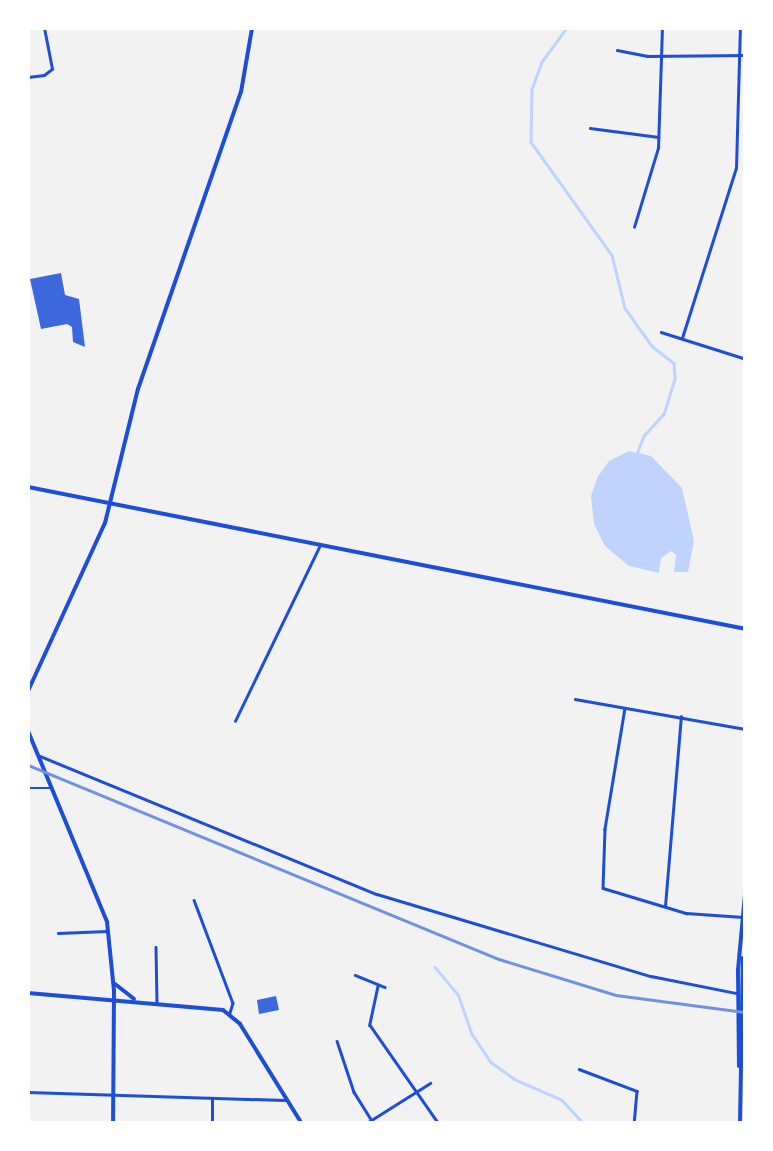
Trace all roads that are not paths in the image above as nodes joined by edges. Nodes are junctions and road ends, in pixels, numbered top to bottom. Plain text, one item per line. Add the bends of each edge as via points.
1 (44, 28) edge
2 (252, 28) edge
3 (662, 28) edge
4 (740, 28) edge
5 (617, 50) dead end
6 (743, 55) edge
7 (662, 56) junction
8 (28, 76) edge
9 (590, 128) dead end
10 (660, 137) junction
11 (634, 227) dead end
12 (660, 332) dead end
13 (682, 338) junction
14 (746, 358) edge
15 (28, 487) edge
16 (110, 506) junction
17 (320, 546) junction
18 (746, 629) edge
19 (28, 691) edge
20 (575, 699) dead end
21 (625, 708) junction
22 (682, 717) junction
23 (236, 721) dead end
24 (746, 729) edge
25 (28, 731) edge
26 (37, 754) junction
27 (28, 788) edge
28 (51, 788) junction
29 (746, 884) edge
30 (194, 900) dead end
31 (665, 907) junction
32 (744, 917) edge
33 (109, 930) junction
34 (58, 933) dead end
35 (156, 948) dead end
36 (356, 975) dead end
37 (114, 982) junction
38 (378, 986) junction
39 (385, 987) dead end
40 (28, 992) edge
41 (742, 993) edge
42 (114, 1000) junction
43 (138, 1001) junction
44 (157, 1002) junction
45 (230, 1014) junction
46 (337, 1041) dead end
47 (744, 1052) edge
48 (740, 1066) junction
49 (579, 1069) dead end
50 (430, 1083) dead end
51 (416, 1090) junction
52 (28, 1092) edge
53 (114, 1095) junction
54 (212, 1098) junction
55 (285, 1100) junction
56 (371, 1120) junction
57 (113, 1124) edge
58 (212, 1124) edge
59 (302, 1124) edge
60 (365, 1124) edge
61 (439, 1124) edge
62 (634, 1124) edge
63 (740, 1124) edge

1 - 8 street via 51,70
2 - 16 street via 242,92 138,389
3 - 7 street
4 - 6 street
5 - 7 street
6 - 7 street
6 - 13 street via 736,168
7 - 10 street
9 - 10 street
10 - 11 street
12 - 13 street
13 - 14 street
15 - 16 street
16 - 17 street
16 - 19 street
17 - 18 street
17 - 23 street
20 - 21 street
21 - 22 street
21 - 31 street via 602,884 608,892
22 - 24 street
22 - 31 street
25 - 26 street
26 - 28 street
26 - 41 street via 408,905 651,976
27 - 28 street
28 - 33 street
29 - 32 street
30 - 45 street via 234,1002
31 - 32 street
32 - 41 street
33 - 34 street
33 - 37 street
35 - 44 street
36 - 38 street
37 - 42 street
37 - 43 street
38 - 39 street
38 - 51 street via 370,1025
40 - 42 street
41 - 47 street
41 - 48 street
42 - 43 street
42 - 53 street
43 - 44 street
44 - 45 street
45 - 55 street
46 - 56 street
47 - 48 street
48 - 63 street
49 - 62 street via 637,1091
50 - 51 street
51 - 56 street
51 - 61 street
52 - 53 street
53 - 54 street
53 - 57 street
54 - 55 street
54 - 58 street
55 - 59 street
56 - 60 street

